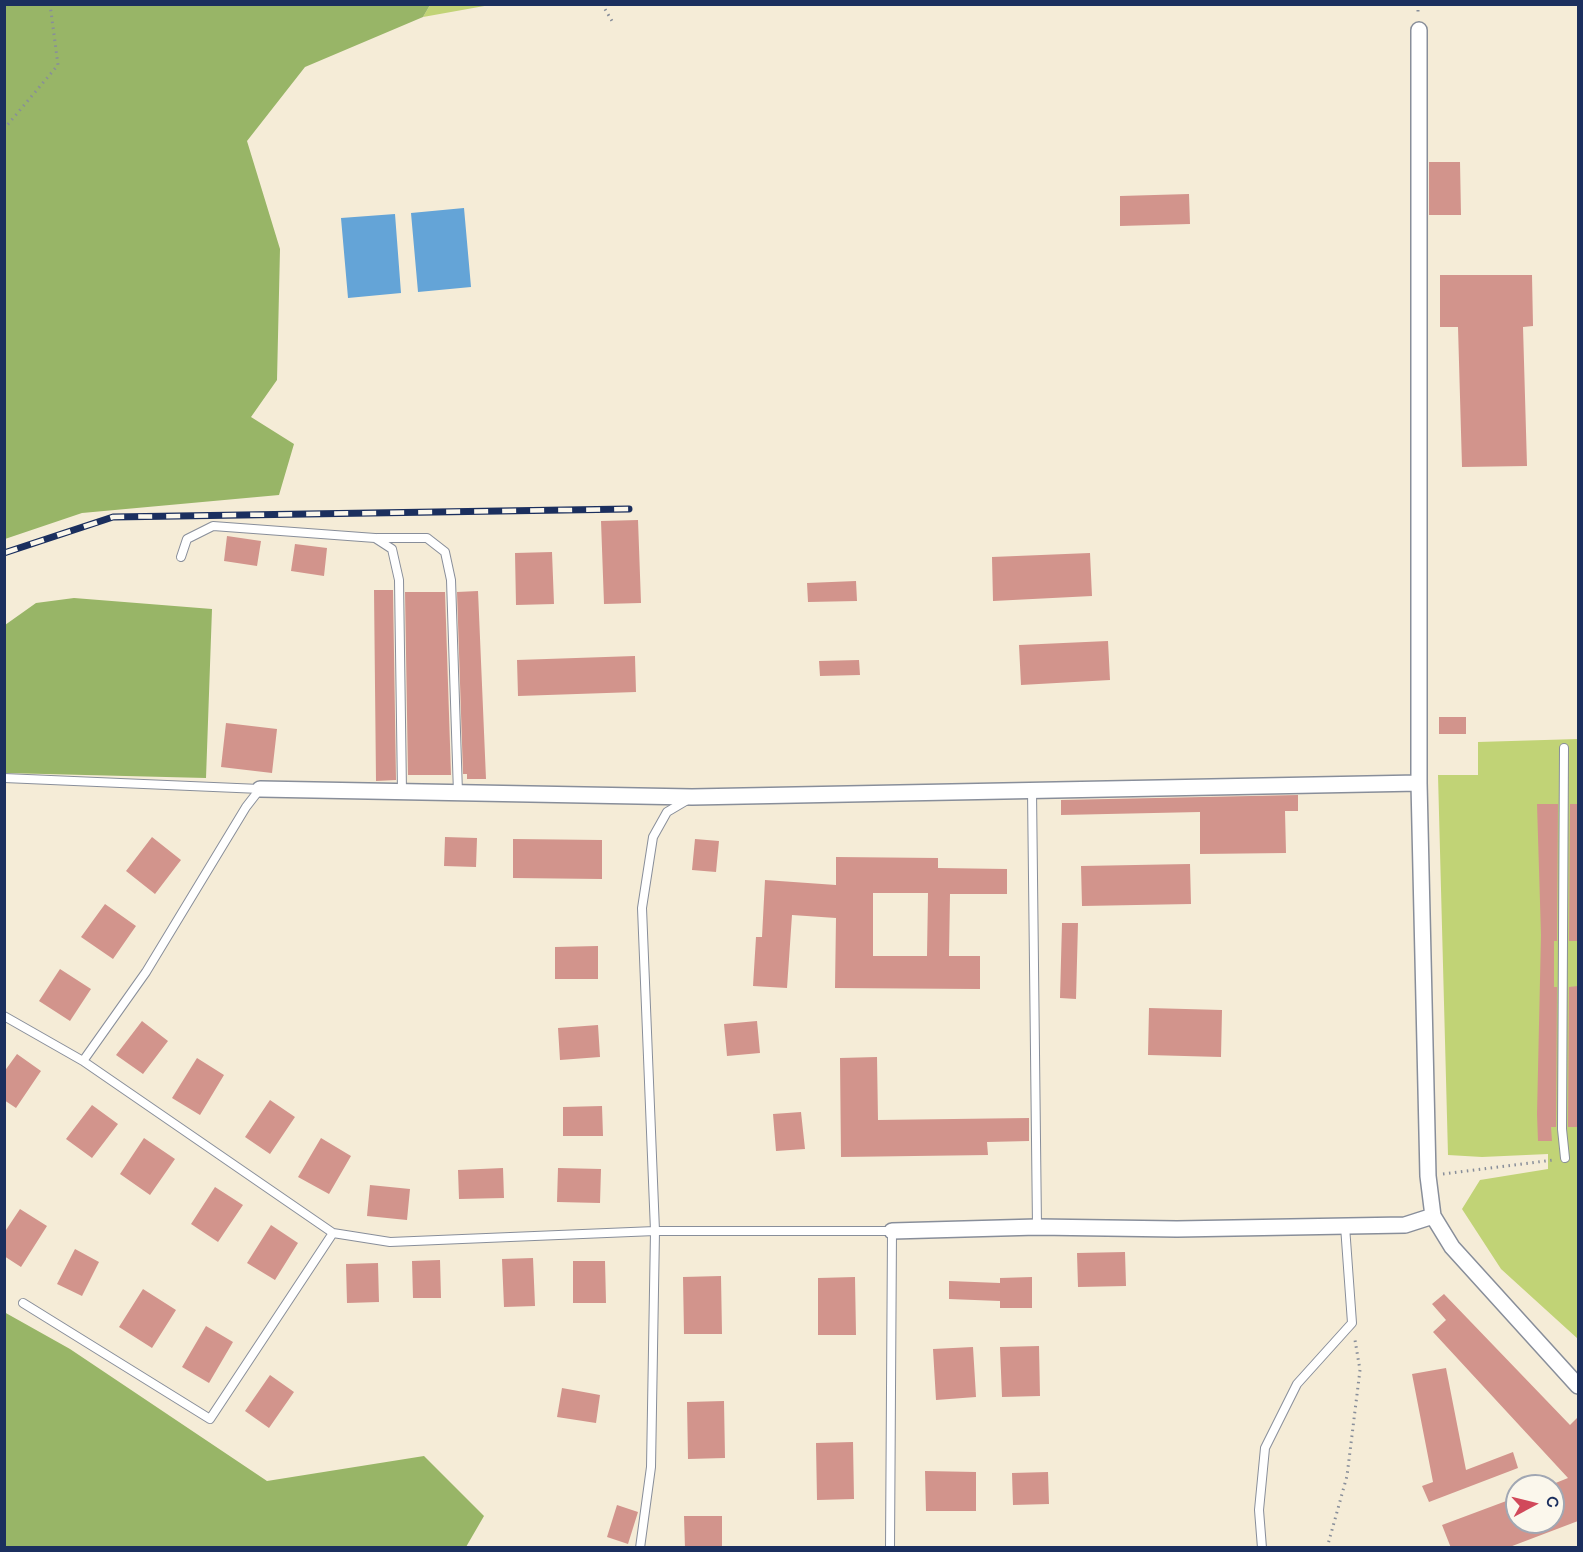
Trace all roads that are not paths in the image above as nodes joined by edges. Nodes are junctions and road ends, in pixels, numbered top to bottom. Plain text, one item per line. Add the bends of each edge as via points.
1 (1419, 30) dead end
2 (375, 538) junction
3 (182, 557) dead end
4 (1564, 748) dead end
5 (4, 778) edge
6 (1419, 783) junction
7 (260, 789) junction
8 (1032, 790) junction
9 (402, 792) junction
10 (458, 793) junction
11 (692, 797) junction
12 (4, 1016) edge
13 (83, 1060) junction
14 (1565, 1158) road end
15 (1433, 1216) junction
16 (1345, 1226) junction
17 (1037, 1227) junction
18 (655, 1231) junction
19 (892, 1231) junction
20 (333, 1233) junction
21 (23, 1303) dead end
22 (1578, 1386) edge
23 (640, 1548) edge
24 (890, 1548) edge
25 (1262, 1548) edge

1 - 6 street
2 - 3 lane via 213,526 187,539
2 - 9 lane via 393,549 399,580
2 - 10 lane via 427,538 445,552 450,580
4 - 14 lane
5 - 7 lane
6 - 8 street
6 - 15 street via 1428,1176
7 - 9 street
7 - 13 lane via 146,972
8 - 11 street
8 - 17 lane
9 - 10 street
10 - 11 street
11 - 18 lane via 667,812 653,837 642,908
12 - 13 lane
13 - 20 lane
15 - 16 street via 1405,1225
15 - 22 street via 1452,1247
16 - 17 street
16 - 25 lane via 1352,1323 1298,1384 1265,1448 1259,1510
17 - 19 street
18 - 19 lane
18 - 20 lane via 390,1242
18 - 23 lane via 651,1467
19 - 24 lane
20 - 21 lane via 210,1419

